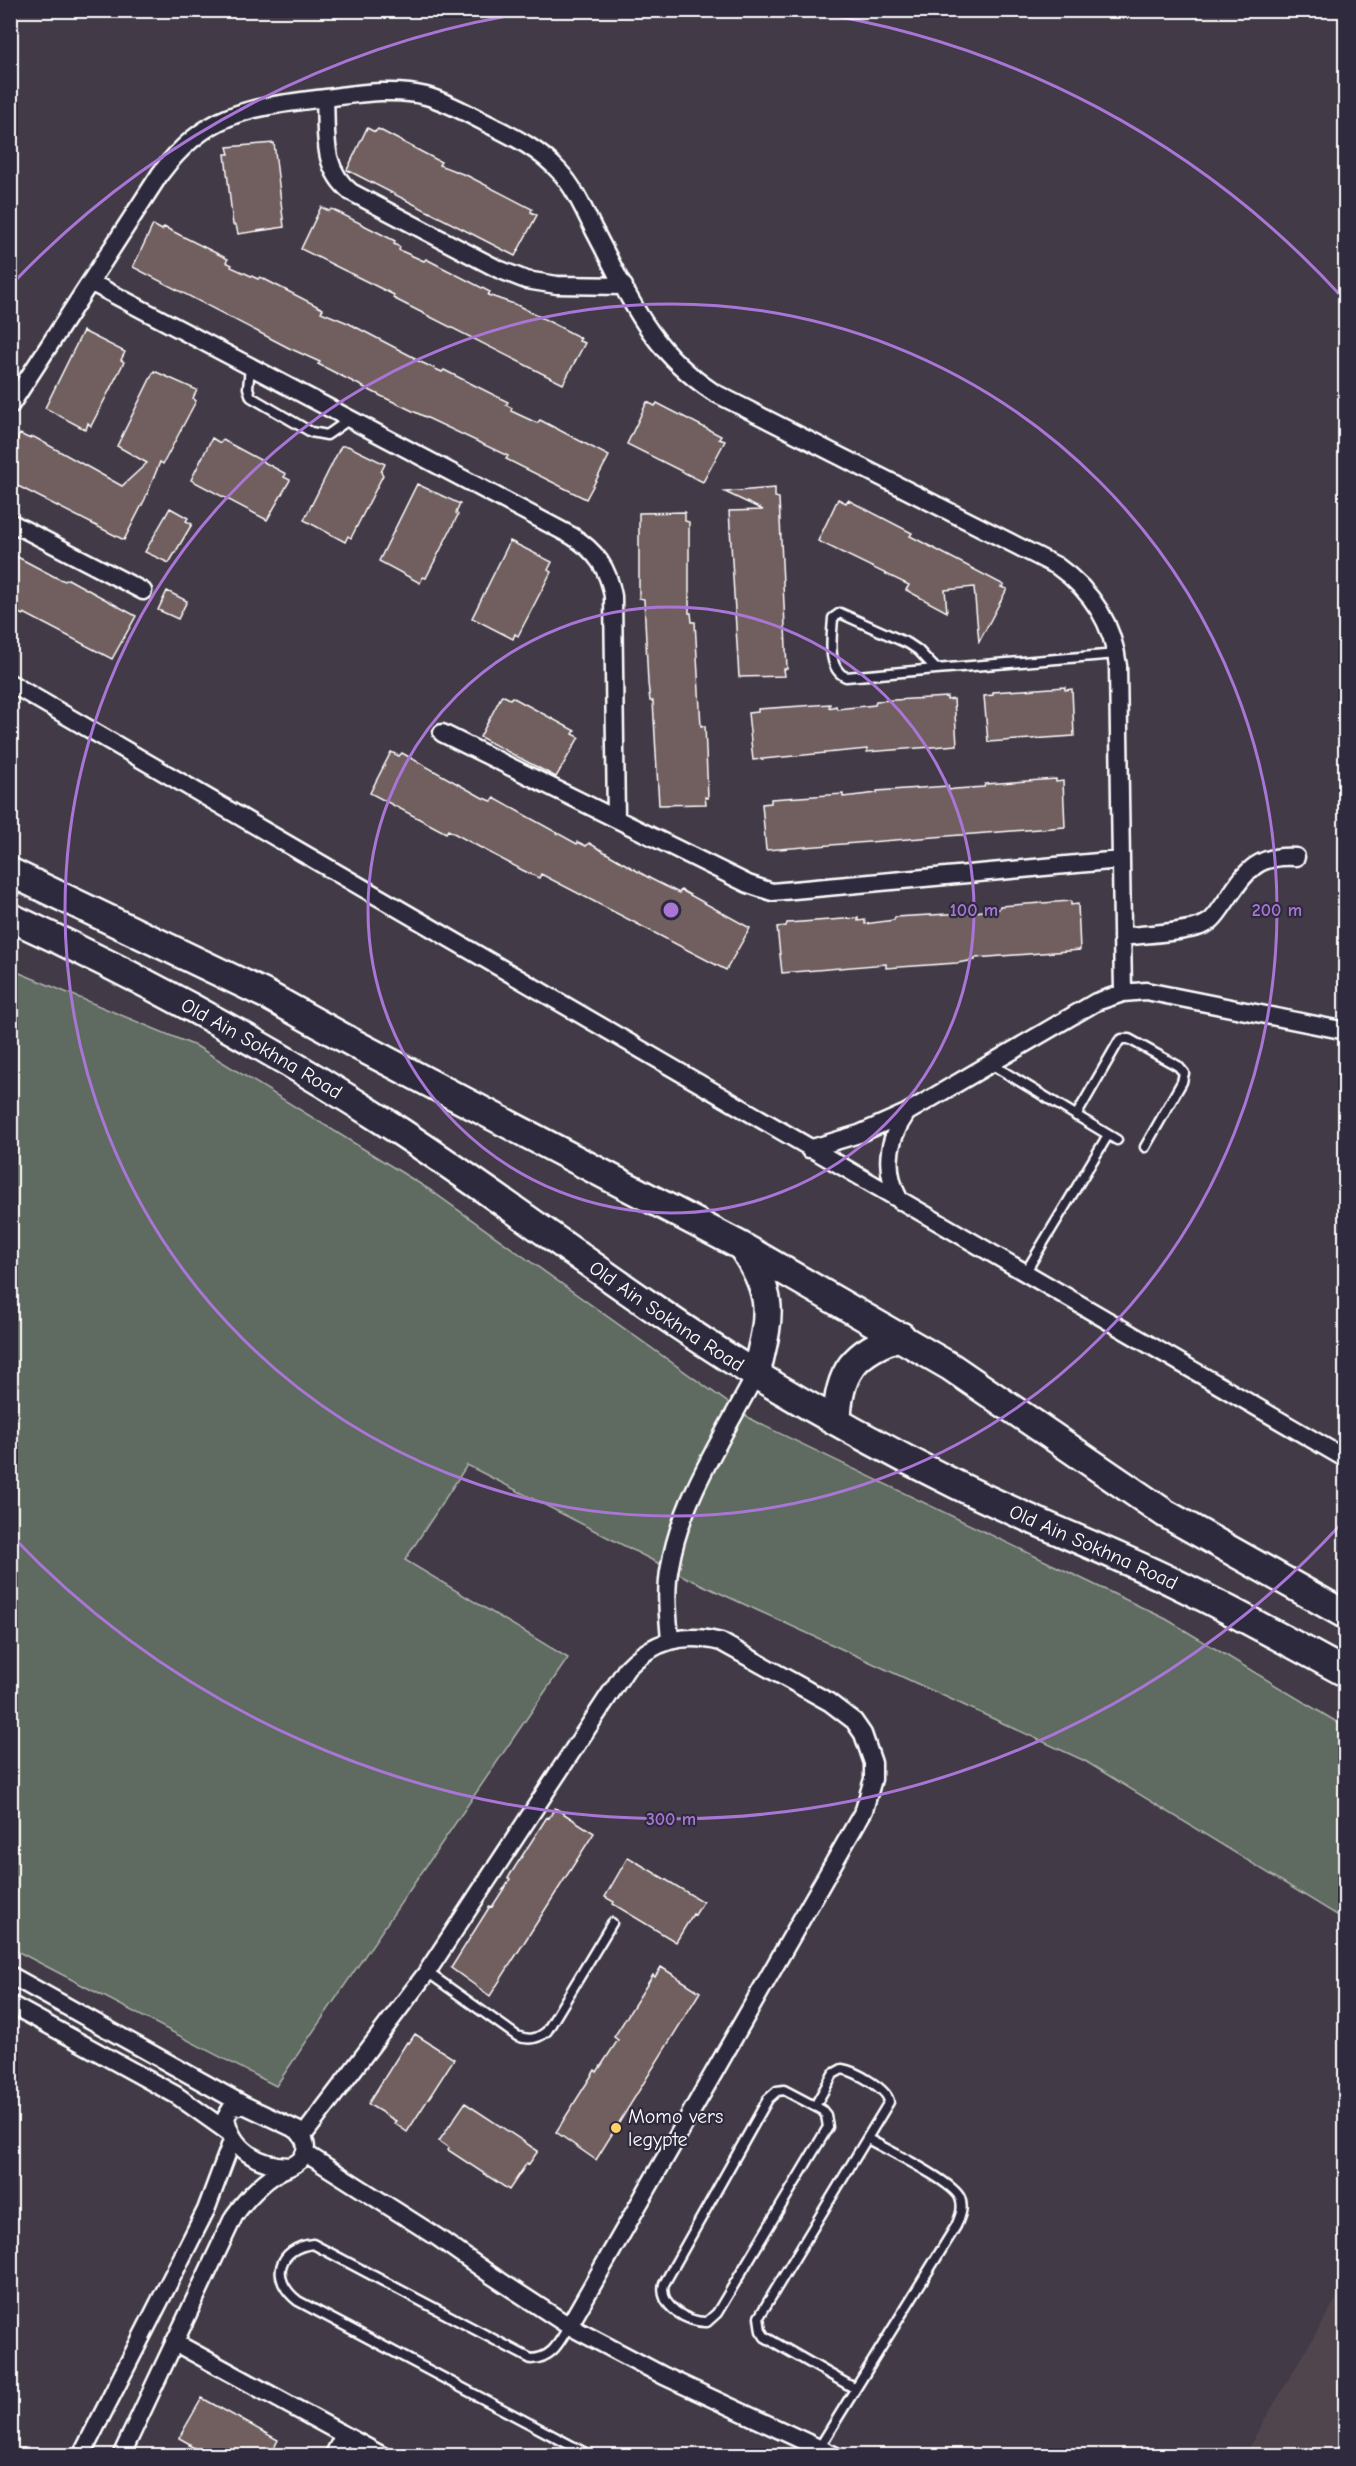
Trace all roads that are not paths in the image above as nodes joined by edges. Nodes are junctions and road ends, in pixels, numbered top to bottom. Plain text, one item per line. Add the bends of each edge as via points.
1 (325, 98) junction
2 (90, 282) junction
3 (624, 286) junction
4 (250, 366) junction
5 (10, 406) edge
6 (350, 419) junction
7 (10, 522) edge
8 (144, 591) dead end
9 (1116, 654) junction
10 (936, 669) junction
11 (10, 683) edge
12 (442, 733) dead end
13 (616, 819) junction
14 (1296, 857) dead end
15 (1120, 860) junction
16 (10, 872) edge
17 (10, 917) edge
18 (1122, 937) junction
19 (1123, 993) junction
20 (1346, 1031) edge
21 (990, 1064) junction
22 (906, 1113) junction
23 (1076, 1116) junction
24 (1108, 1135) junction
25 (1117, 1140) dead end
26 (1145, 1147) dead end
27 (809, 1149) junction
28 (900, 1201) junction
29 (741, 1246) junction
30 (1024, 1274) junction
31 (901, 1336) junction
32 (756, 1374) junction
33 (837, 1421) junction
34 (1346, 1459) edge
35 (1346, 1615) edge
36 (670, 1640) junction
37 (1346, 1673) edge
38 (612, 1923) dead end
39 (427, 1972) junction
40 (10, 1975) edge
41 (10, 2004) edge
42 (244, 2105) junction
43 (815, 2106) junction
44 (232, 2136) junction
45 (868, 2139) junction
46 (304, 2145) junction
47 (290, 2166) junction
48 (569, 2326) junction
49 (174, 2342) junction
50 (854, 2388) junction
51 (344, 2435) junction
52 (819, 2448) junction
53 (81, 2456) edge
54 (121, 2456) edge
55 (333, 2456) edge
56 (383, 2456) edge
57 (591, 2456) edge
58 (836, 2456) edge

1 - 2 street via 247,110 196,135 170,159
1 - 3 street via 394,92 423,95 535,149 572,187
1 - 3 street via 329,162 337,179 351,192 526,280 556,285
2 - 4 street
2 - 5 street
3 - 9 street via 659,345 684,371 713,392 1070,575 1100,610
4 - 6 street
4 - 6 lane via 250,397 311,432 327,435
6 - 13 street via 572,536 596,554 613,596
7 - 8 street
9 - 10 lane
9 - 15 street
10 - 10 lane via 841,675 833,661 833,618 844,614 899,638 918,650
11 - 27 street
12 - 13 street
13 - 15 street via 772,892
14 - 18 street via 1262,860 1248,869 1215,917 1203,926
15 - 18 street
16 - 29 main road via 265,994
17 - 32 main road, Old Ain Sokhna Road via 229,1029 388,1124 640,1300
18 - 19 street
19 - 20 street via 1157,993
19 - 21 street via 1096,1002
21 - 22 street
21 - 23 lane
22 - 27 street
22 - 28 street via 892,1136 889,1156 890,1176
23 - 24 lane
23 - 26 lane via 1119,1041 1129,1039 1184,1073
24 - 25 lane
24 - 30 lane
27 - 28 street
28 - 30 street
29 - 31 main road
29 - 32 main road via 767,1294 769,1318
30 - 34 street
31 - 33 main road via 878,1343 859,1356 841,1386
31 - 35 main road via 1166,1514
32 - 33 main road, Old Ain Sokhna Road
32 - 36 street via 703,1474 678,1536 667,1600
33 - 37 main road, Old Ain Sokhna Road via 957,1485 1174,1583
36 - 39 street via 654,1646 627,1668
36 - 48 street via 696,1637 721,1642 842,1710 863,1734 873,1764 873,1779 864,1810
38 - 39 lane via 547,2031 536,2039 517,2036
39 - 46 street
40 - 42 street
41 - 44 street via 176,2096
42 - 44 street via 228,2112
42 - 46 street via 297,2130
43 - 43 lane via 783,2090 768,2099 664,2284 663,2298 672,2308 701,2322 717,2313 828,2127 826,2115
43 - 45 lane via 833,2074 842,2069 882,2090 889,2102
44 - 47 street via 244,2150 266,2164
44 - 53 street via 206,2210
45 - 50 lane via 949,2185 962,2208 956,2226
45 - 50 lane via 759,2318 765,2337
46 - 47 street via 302,2159
46 - 48 street
47 - 49 street via 260,2187 234,2216
48 - 52 street via 664,2376
48 - 57 lane via 554,2350 531,2358 313,2244 288,2253 281,2266 280,2280 286,2292 298,2301
49 - 51 street
49 - 54 street
50 - 52 lane
51 - 55 street
51 - 56 street
52 - 58 street

